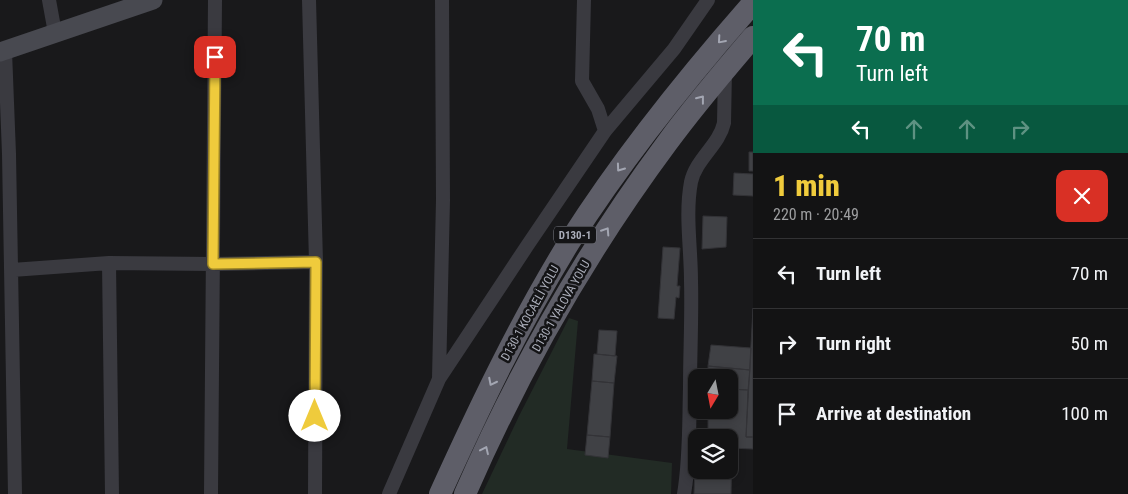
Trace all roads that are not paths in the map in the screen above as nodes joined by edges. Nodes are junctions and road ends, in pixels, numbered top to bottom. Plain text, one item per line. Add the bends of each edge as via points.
1 (49, 0) edge
2 (154, 0) edge
3 (215, 0) edge
4 (309, 0) edge
5 (442, 0) edge
6 (584, 0) edge
7 (708, 0) edge
8 (753, 4) edge
9 (55, 34) junction
10 (753, 37) edge
11 (2, 52) edge
12 (725, 70) junction
13 (605, 132) junction
14 (316, 262) junction
15 (109, 263) junction
16 (213, 264) junction
17 (12, 270) junction
18 (439, 378) junction
19 (479, 409) junction
20 (15, 494) edge
21 (112, 494) edge
22 (211, 494) edge
23 (315, 494) edge
24 (389, 494) edge
25 (429, 494) edge
26 (440, 494) edge
27 (465, 494) edge
28 (684, 494) edge

1 - 9 street
2 - 9 main road
3 - 16 street
4 - 14 street
5 - 18 street via 443,200
6 - 13 street via 582,81 598,109
7 - 13 street via 674,48
8 -> 19 highway, D130-1 KOCAELİ YOLU / D130-1 via 649,127 598,198 539,295
9 - 11 main road
10 - 12 highway, D130-1 YALOVA YOLU / D130-1
11 - 17 street
27 -> 12 highway, D130-1 YALOVA YOLU / D130-1 via 498,420 584,264 667,143
12 - 28 street via 722,130 691,180 688,473
13 - 18 street
14 - 16 street
14 - 23 street
15 - 16 street
15 - 17 street
15 - 21 street
16 - 22 street
17 - 20 street
18 - 24 street
19 - 25 street
19 - 26 highway, D130-1 KOCAELİ YOLU / D130-1

